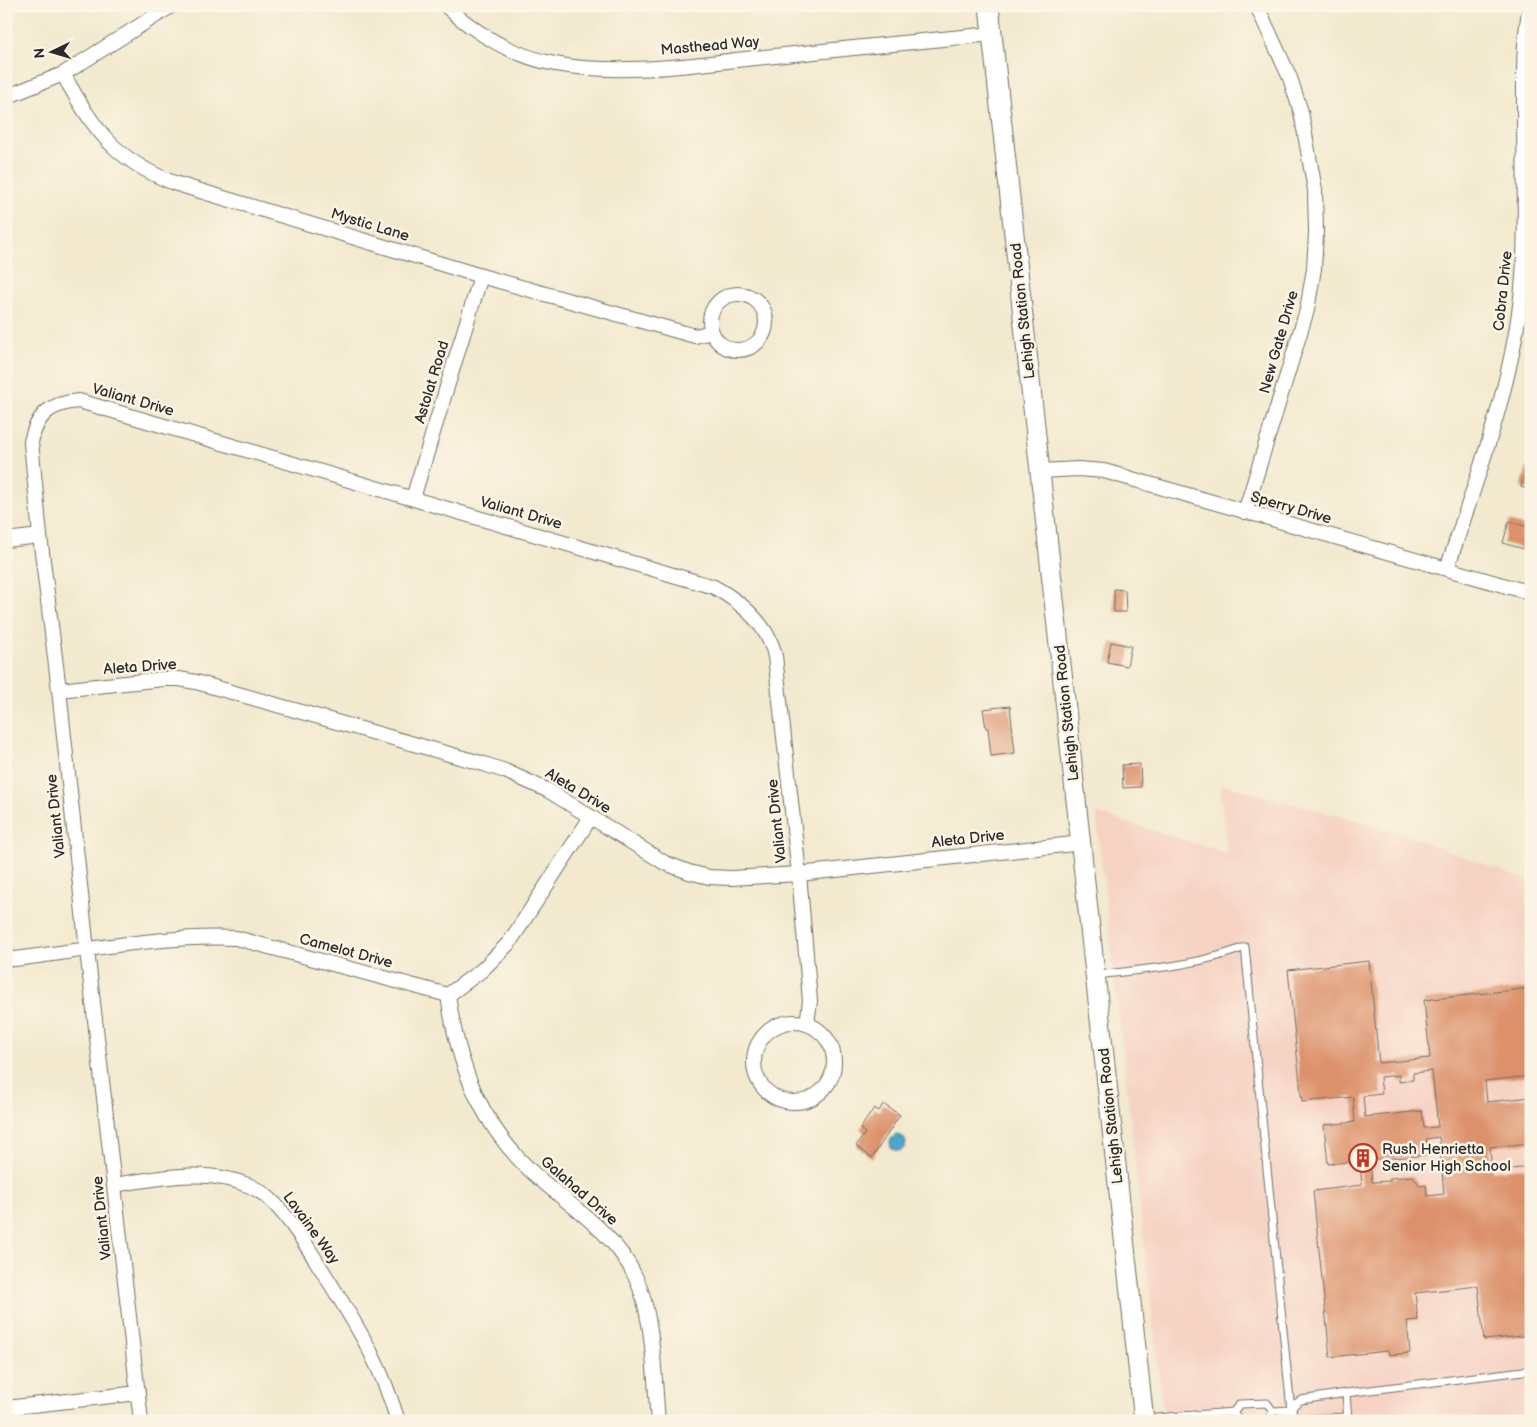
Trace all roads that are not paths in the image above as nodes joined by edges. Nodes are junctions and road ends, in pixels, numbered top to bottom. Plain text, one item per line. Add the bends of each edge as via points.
1 (171, 6) edge
2 (446, 6) edge
3 (989, 6) edge
4 (1257, 6) edge
5 (1530, 6) edge
6 (992, 34) junction
7 (63, 74) junction
8 (6, 97) edge
9 (481, 276) junction
10 (712, 332) junction
11 (1040, 471) junction
12 (413, 498) junction
13 (1245, 512) junction
14 (40, 536) junction
15 (6, 540) edge
16 (1447, 569) junction
17 (1531, 593) edge
18 (59, 690) junction
19 (591, 817) junction
20 (1082, 843) junction
21 (799, 874) junction
22 (86, 950) junction
23 (6, 958) edge
24 (1096, 975) junction
25 (448, 995) junction
26 (807, 1024) junction
27 (114, 1185) junction
28 (1531, 1370) edge
29 (138, 1393) junction
30 (1346, 1393) junction
31 (6, 1408) edge
32 (1291, 1410) junction
33 (1273, 1411) junction
34 (1233, 1412) junction
35 (1348, 1419) edge
36 (1144, 1420) edge
37 (141, 1421) edge
38 (398, 1421) edge
39 (658, 1421) edge
40 (1240, 1421) edge
41 (1268, 1421) edge

1 - 7 street
2 - 6 street, Masthead Way via 489,39 520,54 586,68 701,64
3 - 6 main road, Lehigh Station Road
4 - 13 street, New Gate Drive via 1290,78 1301,112 1315,190 1316,233 1307,310
5 - 16 street, Cobra Drive via 1523,60 1524,260 1518,325 1493,429
6 - 11 main road, Lehigh Station Road
7 - 8 street
7 - 9 street, Mystic Lane via 84,111 112,147 158,177
9 - 10 street, Mystic Lane via 695,336
9 - 12 street, Astolat Road
10 - 10 street via 711,313 716,304 732,294 751,297 764,310 766,328 749,348 740,350 724,346
11 - 13 street, Sperry Drive via 1104,471
11 - 20 main road, Lehigh Station Road
12 - 14 street, Valiant Drive via 79,401 64,402 44,414 31,442
12 - 21 street, Valiant Drive via 714,587 750,614 762,628 775,656
13 - 16 street, Sperry Drive
14 - 15 street
14 - 18 street, Valiant Drive
16 - 17 street, Sperry Drive
18 - 19 street, Aleta Drive via 162,679 196,682 505,771 549,791
18 - 22 street, Valiant Drive
19 - 21 street, Aleta Drive via 665,863 689,872 731,878
19 - 25 street via 509,943 482,970
20 - 21 street, Aleta Drive
20 - 24 main road, Lehigh Station Road
21 - 26 street, Valiant Drive via 810,1001
22 - 23 street, Camelot Drive
22 - 25 street, Camelot Drive via 179,939 236,938
22 - 27 street, Valiant Drive
24 - 32 lane via 1186,965 1245,947
24 - 36 main road, Lehigh Station Road
25 - 39 street, Galahad Drive via 462,1064 495,1129 515,1156 612,1242 636,1276 649,1321
26 - 26 street via 781,1024 760,1040 755,1051 756,1077 773,1097 785,1102 811,1098 830,1079 833,1053 819,1031
27 - 29 street, Valiant Drive
27 - 38 street, Lavaine Way via 200,1175 225,1178 264,1194 289,1222 346,1308 373,1357
28 - 30 lane
29 - 31 street
29 - 37 street, Valiant Drive
30 - 32 lane via 1301,1400
30 - 35 lane
32 - 33 lane
32 - 35 lane via 1302,1419
33 - 34 lane via 1267,1403 1240,1404
33 - 41 lane
34 - 36 lane
34 - 40 lane

